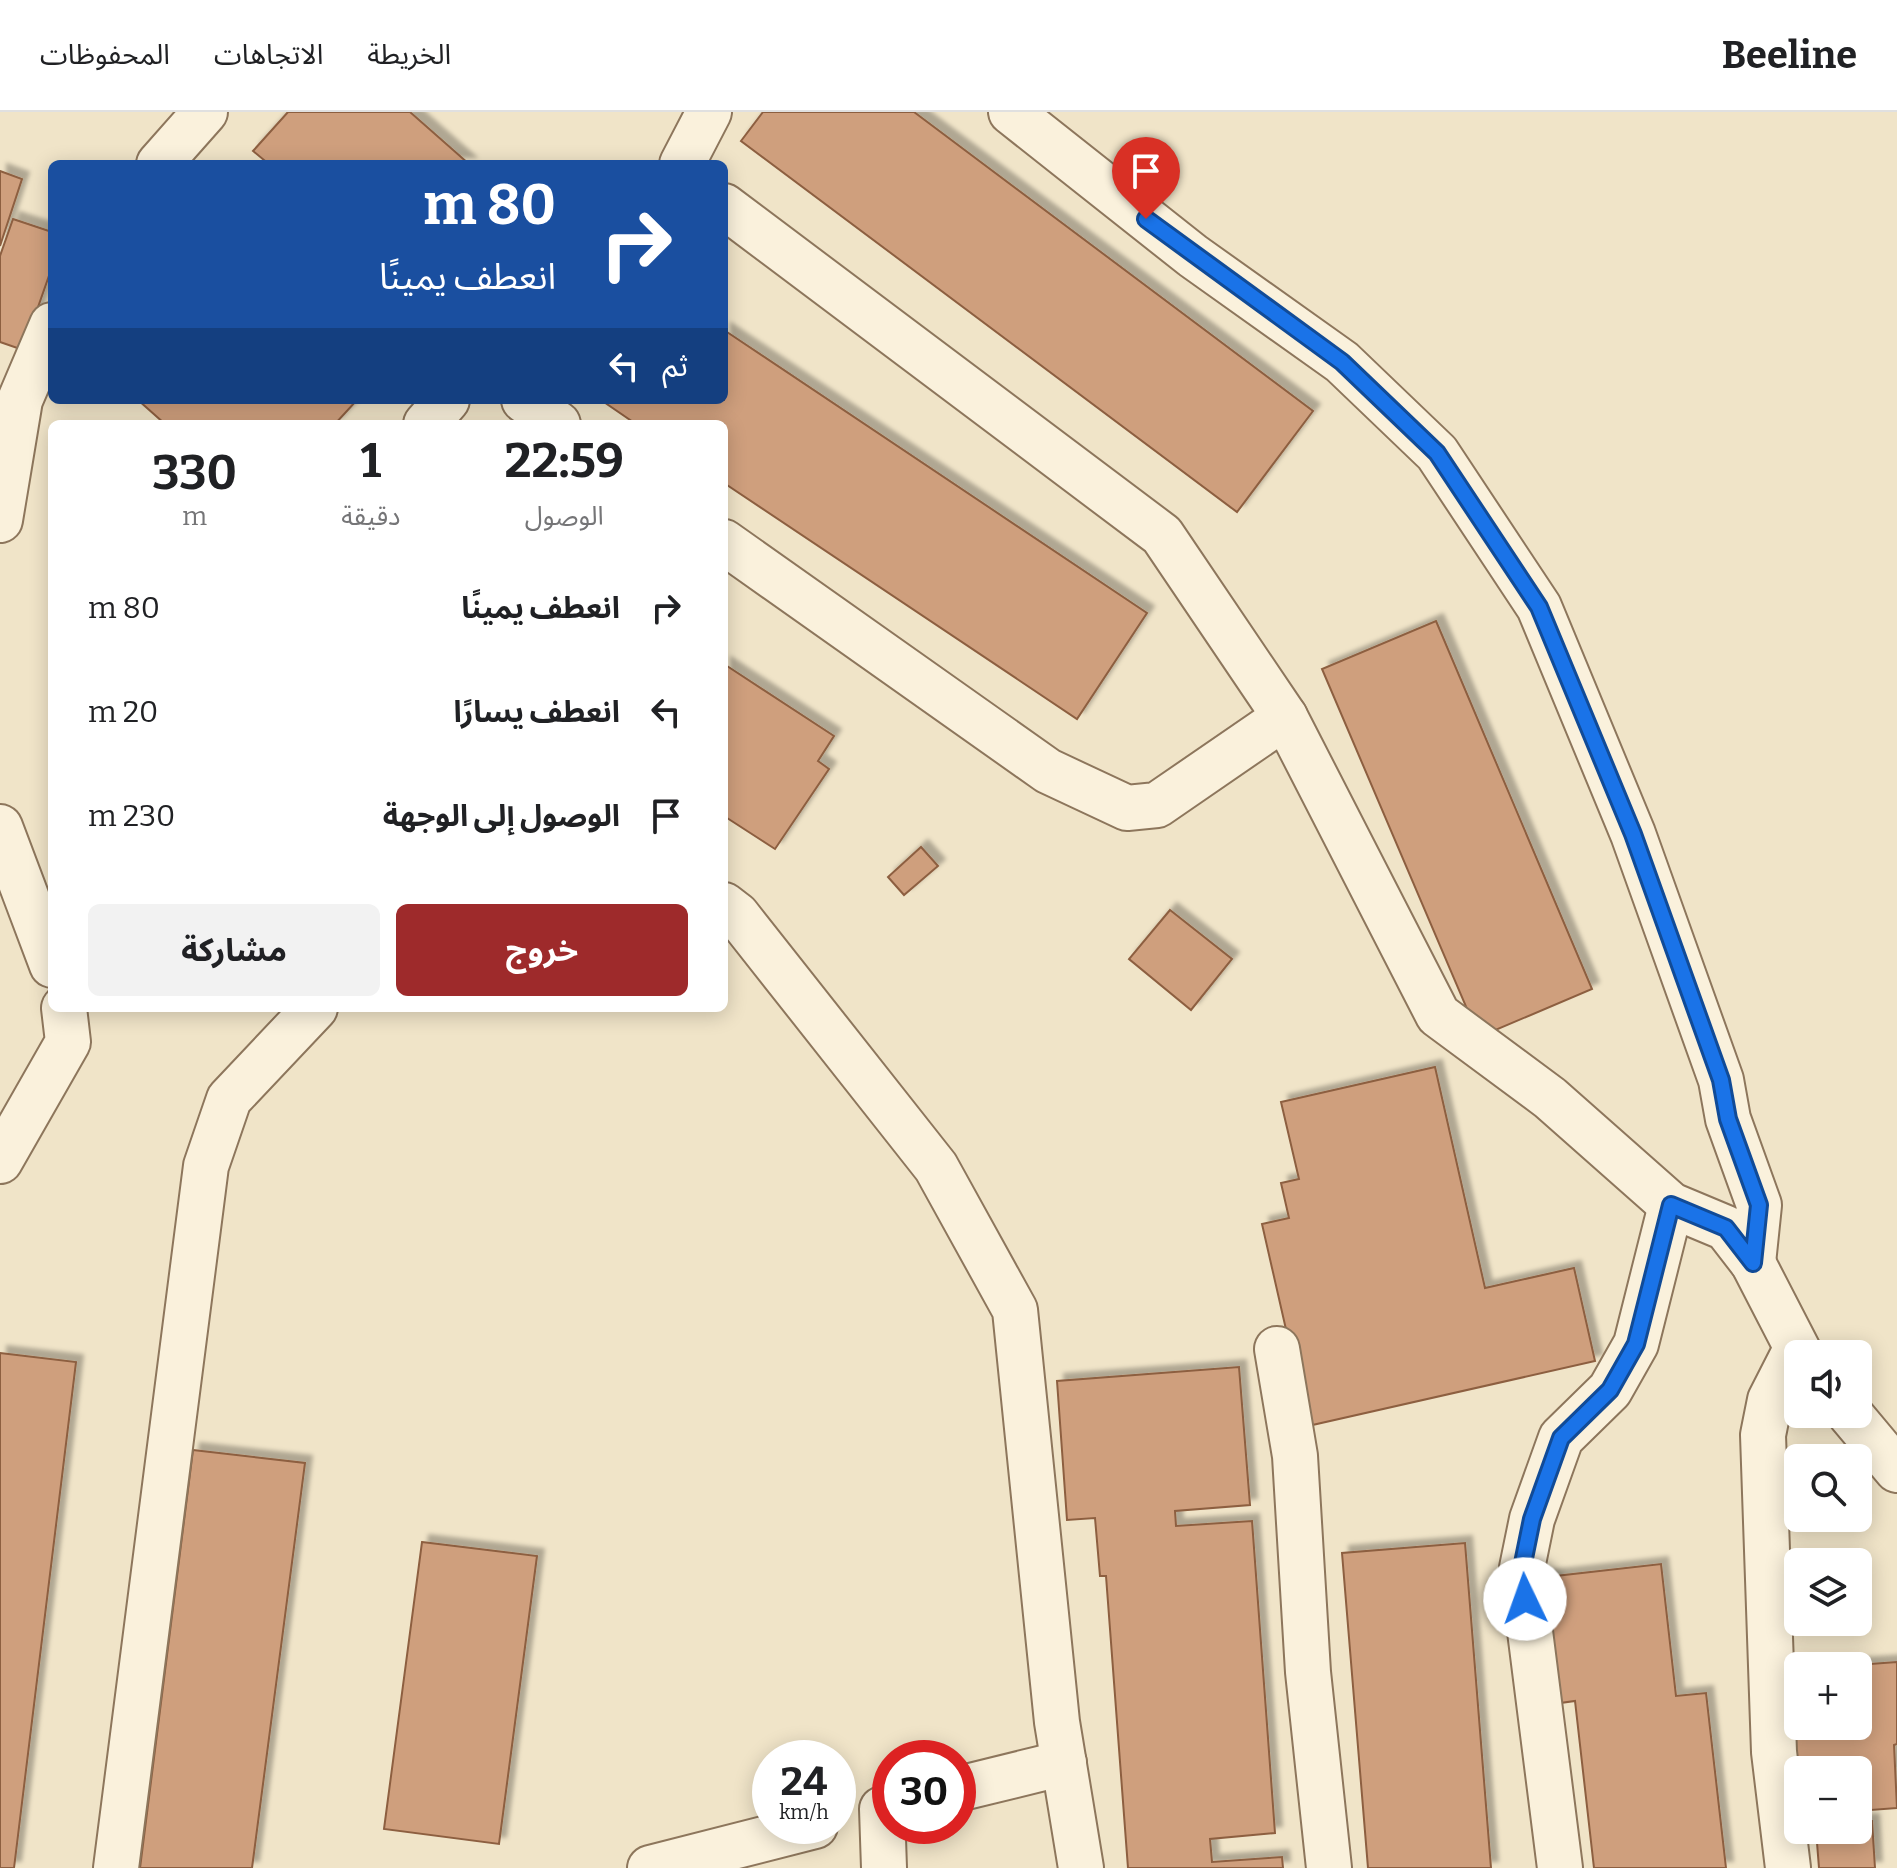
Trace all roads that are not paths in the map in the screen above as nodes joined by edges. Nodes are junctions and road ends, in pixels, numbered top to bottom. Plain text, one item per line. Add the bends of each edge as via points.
1 (205, 112) edge
2 (709, 112) edge
3 (1011, 112) edge
4 (163, 160) edge
5 (684, 160) edge
6 (728, 209) edge
7 (48, 334) edge
8 (444, 404) edge
9 (530, 404) edge
10 (430, 420) edge
11 (552, 420) edge
12 (0, 520) edge
13 (728, 545) edge
14 (1285, 717) junction
15 (0, 827) edge
16 (728, 908) edge
17 (48, 954) edge
18 (311, 1012) edge
19 (73, 1019) edge
20 (0, 1161) edge
21 (1671, 1205) junction
22 (1753, 1263) junction
23 (1792, 1340) edge
24 (1277, 1349) dead end
25 (1784, 1376) edge
26 (1862, 1428) edge
27 (1897, 1470) edge
28 (1064, 1763) junction
29 (976, 1785) edge
30 (752, 1842) edge
31 (885, 1844) edge
32 (116, 1868) edge
33 (650, 1868) edge
34 (884, 1868) edge
35 (1081, 1868) edge
36 (1329, 1868) edge
37 (1560, 1868) edge
38 (1788, 1868) edge

1 - 4 street
2 - 5 street
3 - 22 street via 1193,256 1342,362 1437,453 1539,607 1633,834 1721,1080 1728,1119 1759,1205
6 - 14 street via 1162,535
7 - 12 street via 20,400
8 - 10 street
9 - 11 street
13 - 14 street via 1048,771 1127,808 1157,805
14 - 21 street via 1438,1015 1550,1098
15 - 17 street
16 - 28 street via 936,1167 1015,1310
18 - 32 street via 229,1099 206,1166
19 - 20 street
21 - 22 street via 1726,1228
21 - 37 street via 1636,1344 1610,1390 1561,1438 1532,1519 1522,1568
22 - 23 street
24 - 36 street via 1295,1456 1308,1672
25 - 38 street via 1770,1400 1763,1435 1774,1752
26 - 27 street
28 - 29 street
28 - 35 street
30 - 33 street
31 - 34 street

